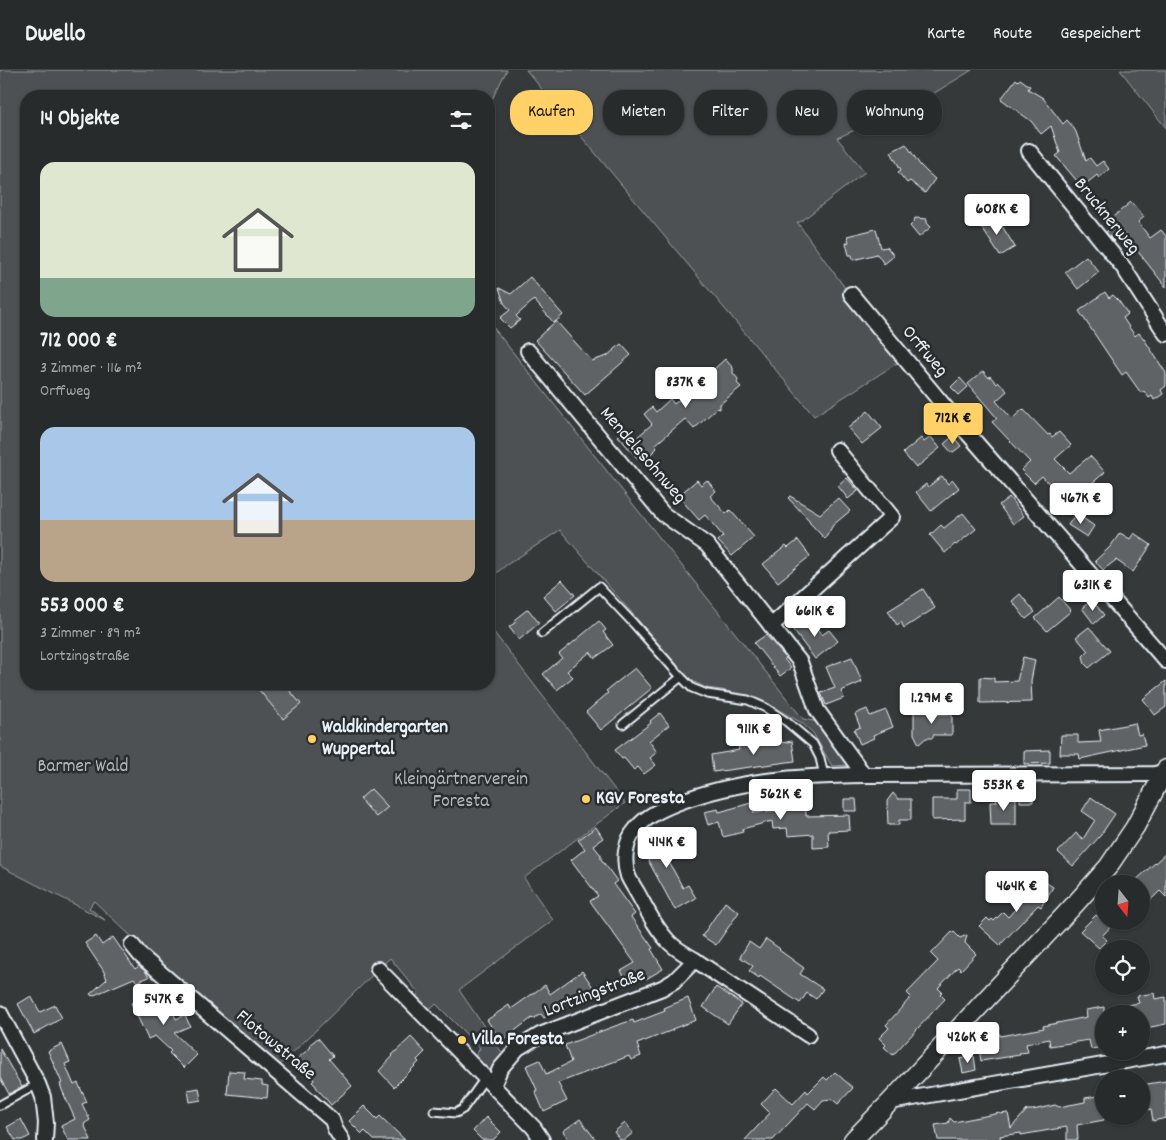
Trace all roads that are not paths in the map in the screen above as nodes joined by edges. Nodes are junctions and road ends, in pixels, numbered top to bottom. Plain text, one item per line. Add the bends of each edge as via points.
1 (1029, 151) dead end
2 (851, 294) dead end
3 (1166, 334) edge
4 (528, 350) dead end
5 (837, 450) dead end
6 (771, 626) junction
7 (542, 633) dead end
8 (1166, 661) edge
9 (681, 677) junction
10 (623, 724) dead end
11 (1165, 771) edge
12 (864, 775) junction
13 (824, 776) junction
14 (132, 945) dead end
15 (695, 960) junction
16 (378, 969) dead end
17 (0, 1013) edge
18 (808, 1035) dead end
19 (1166, 1054) edge
20 (489, 1082) junction
21 (38, 1084) junction
22 (890, 1102) junction
23 (0, 1105) edge
24 (434, 1111) dead end
25 (45, 1140) edge
26 (342, 1140) edge
27 (542, 1140) edge
28 (853, 1140) edge

1 - 3 street, Brucknerweg via 1123,268
2 - 8 street, Orffweg
4 - 6 street, Mendelssohnweg via 663,514 707,545
5 - 6 street via 892,517
6 - 12 street, Mendelssohnweg via 800,662 817,710
7 - 9 lane via 600,587
9 - 10 lane
9 - 13 lane via 692,688 707,694 748,700 787,722 813,744
11 - 12 street via 1145,774
11 - 22 street via 1135,827 1108,866
12 - 13 street
13 - 15 street via 754,783 695,796 662,809 635,830 625,859 628,877 659,930
14 - 26 street, Flotowstraße via 332,1120
15 - 18 street
15 - 20 street, Lortzingstraße via 662,988 540,1035 518,1048
16 - 20 street
17 - 21 street
19 - 22 street
20 - 24 lane via 456,1113
20 - 27 street
21 - 23 lane
21 - 25 street via 43,1097
22 - 28 street

